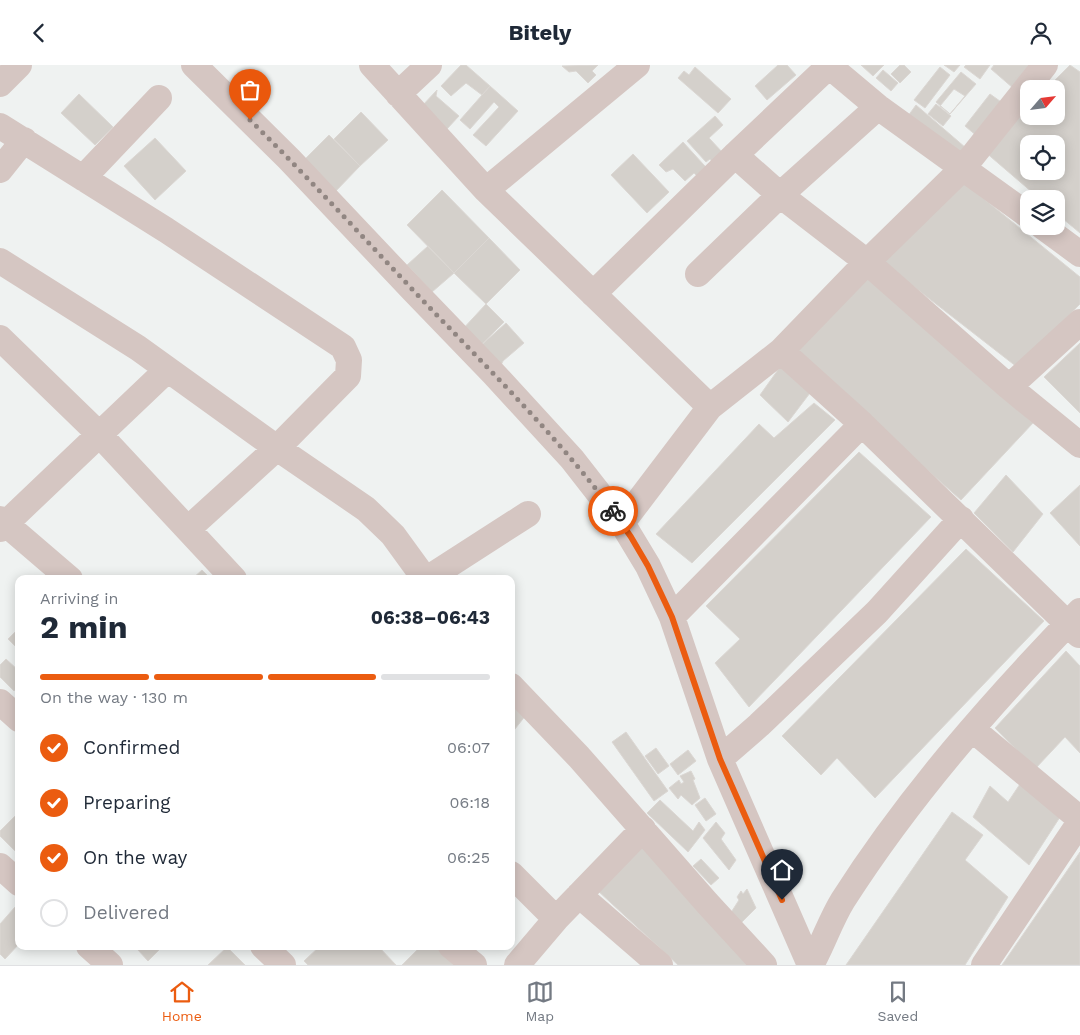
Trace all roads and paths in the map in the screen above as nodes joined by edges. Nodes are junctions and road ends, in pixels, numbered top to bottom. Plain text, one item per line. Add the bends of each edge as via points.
1 (19, 65) edge
2 (372, 65) edge
3 (429, 65) edge
4 (637, 65) edge
5 (828, 65) edge
6 (1045, 65) edge
7 (199, 67) edge
8 (0, 83) edge
9 (398, 95) junction
10 (159, 98) dead end
11 (878, 107) junction
12 (0, 126) edge
13 (24, 140) junction
14 (735, 155) junction
15 (963, 168) junction
16 (0, 170) edge
17 (83, 177) junction
18 (486, 191) junction
19 (780, 195) junction
20 (1020, 209) edge
21 (1054, 235) edge
22 (1080, 254) edge
23 (0, 261) edge
24 (867, 262) junction
25 (698, 274) dead end
26 (593, 294) junction
27 (1080, 322) edge
28 (0, 338) edge
29 (781, 351) junction
30 (167, 370) junction
31 (1009, 387) junction
32 (710, 407) junction
33 (862, 424) junction
34 (99, 434) junction
35 (1080, 445) edge
36 (277, 448) junction
37 (528, 514) dead end
38 (961, 519) junction
39 (622, 523) junction
40 (2, 524) edge
41 (188, 529) junction
42 (65, 575) edge
43 (230, 575) edge
44 (423, 575) edge
45 (432, 575) edge
46 (672, 617) junction
47 (1076, 623) edge
48 (515, 690) edge
49 (0, 702) edge
50 (15, 715) edge
51 (972, 729) junction
52 (720, 759) junction
53 (1080, 821) edge
54 (643, 829) junction
55 (0, 866) edge
56 (515, 877) edge
57 (15, 879) edge
58 (579, 895) junction
59 (556, 919) junction
60 (93, 950) edge
61 (266, 950) edge
62 (457, 950) edge
63 (812, 963) edge
64 (110, 965) edge
65 (282, 965) edge
66 (474, 965) edge
67 (517, 965) edge
68 (660, 965) edge
69 (764, 965) edge
70 (984, 965) edge

1 - 8 street
2 - 9 street
3 - 9 street
4 - 18 street
5 - 11 street
5 - 14 street
6 - 15 street
7 - 39 street via 493,373 572,459
9 - 18 street
10 - 17 street
11 - 15 street
11 - 19 street
12 - 13 street
13 - 16 street
13 - 17 street
14 - 19 street
14 - 26 street
15 - 20 street
15 - 24 street
17 - 36 street via 343,347 350,360 348,376
18 - 26 street
19 - 24 street
19 - 25 street
21 - 22 street
23 - 30 street via 138,348
24 - 29 street
24 - 31 street
26 - 32 street
27 - 31 street
28 - 34 street
29 - 32 street
29 - 33 street
30 - 34 street
30 - 36 street
31 - 35 street
32 - 39 street
33 - 38 street
33 - 46 street
34 - 40 street
34 - 41 street
36 - 41 street
36 - 44 street via 366,509 393,535
37 - 45 street
38 - 47 street
38 - 52 street via 877,612
39 - 46 street via 648,566
40 - 42 street
41 - 43 street
46 - 52 street
47 - 51 street
48 - 54 street
49 - 50 street
51 - 53 street
51 - 63 street via 915,796 880,845 841,903
52 - 63 street
53 - 70 street
54 - 58 street
54 - 69 street
55 - 57 street
56 - 59 street
58 - 59 street
58 - 68 street
59 - 67 street
60 - 64 street
61 - 65 street
62 - 66 street

